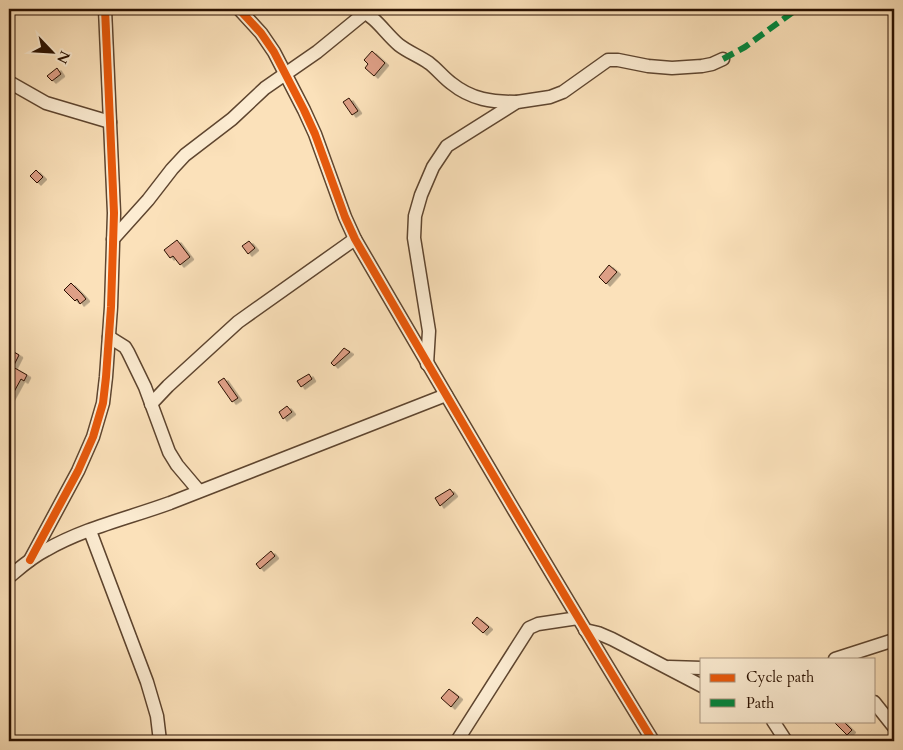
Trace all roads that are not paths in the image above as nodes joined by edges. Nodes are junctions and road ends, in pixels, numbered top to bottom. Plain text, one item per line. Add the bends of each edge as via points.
1 (105, 9) edge
2 (239, 9) edge
3 (362, 11) edge
4 (723, 59) dead end
5 (285, 75) junction
6 (9, 82) edge
7 (517, 102) junction
8 (110, 122) junction
9 (355, 239) junction
10 (113, 240) junction
11 (109, 337) junction
12 (427, 364) junction
13 (446, 395) junction
14 (151, 404) junction
15 (199, 491) junction
16 (90, 531) junction
17 (30, 560) junction
18 (9, 577) edge
19 (578, 618) junction
20 (585, 630) junction
21 (894, 640) edge
22 (838, 658) edge
23 (665, 666) junction
24 (700, 668) edge
25 (700, 685) edge
26 (876, 704) edge
27 (774, 722) edge
28 (894, 727) edge
29 (160, 741) edge
30 (458, 741) edge
31 (653, 741) edge
32 (786, 741) edge

1 - 8 street
2 - 5 street via 261,33
3 - 5 street via 317,52
3 - 7 street via 398,44 427,61 464,92 497,102
4 - 7 street via 702,66 672,68 608,60 563,92
5 - 9 street via 315,134
5 - 10 street via 185,155
6 - 8 street via 46,103
7 - 12 street via 447,146 433,167 421,195 414,232 429,331
8 - 10 street
9 - 12 street
9 - 14 street via 238,322
10 - 11 street
11 - 14 street via 128,352
11 - 17 street via 103,403 93,438
12 - 13 street
13 - 15 street
13 - 19 street
14 - 15 street via 171,456
15 - 16 street
16 - 17 street
16 - 29 street via 150,690
17 - 18 street
19 - 20 street
19 - 30 street via 529,628
20 - 23 street via 612,639
20 - 31 street
21 - 22 street
23 - 24 street
23 - 25 street
26 - 28 street
27 - 32 street

